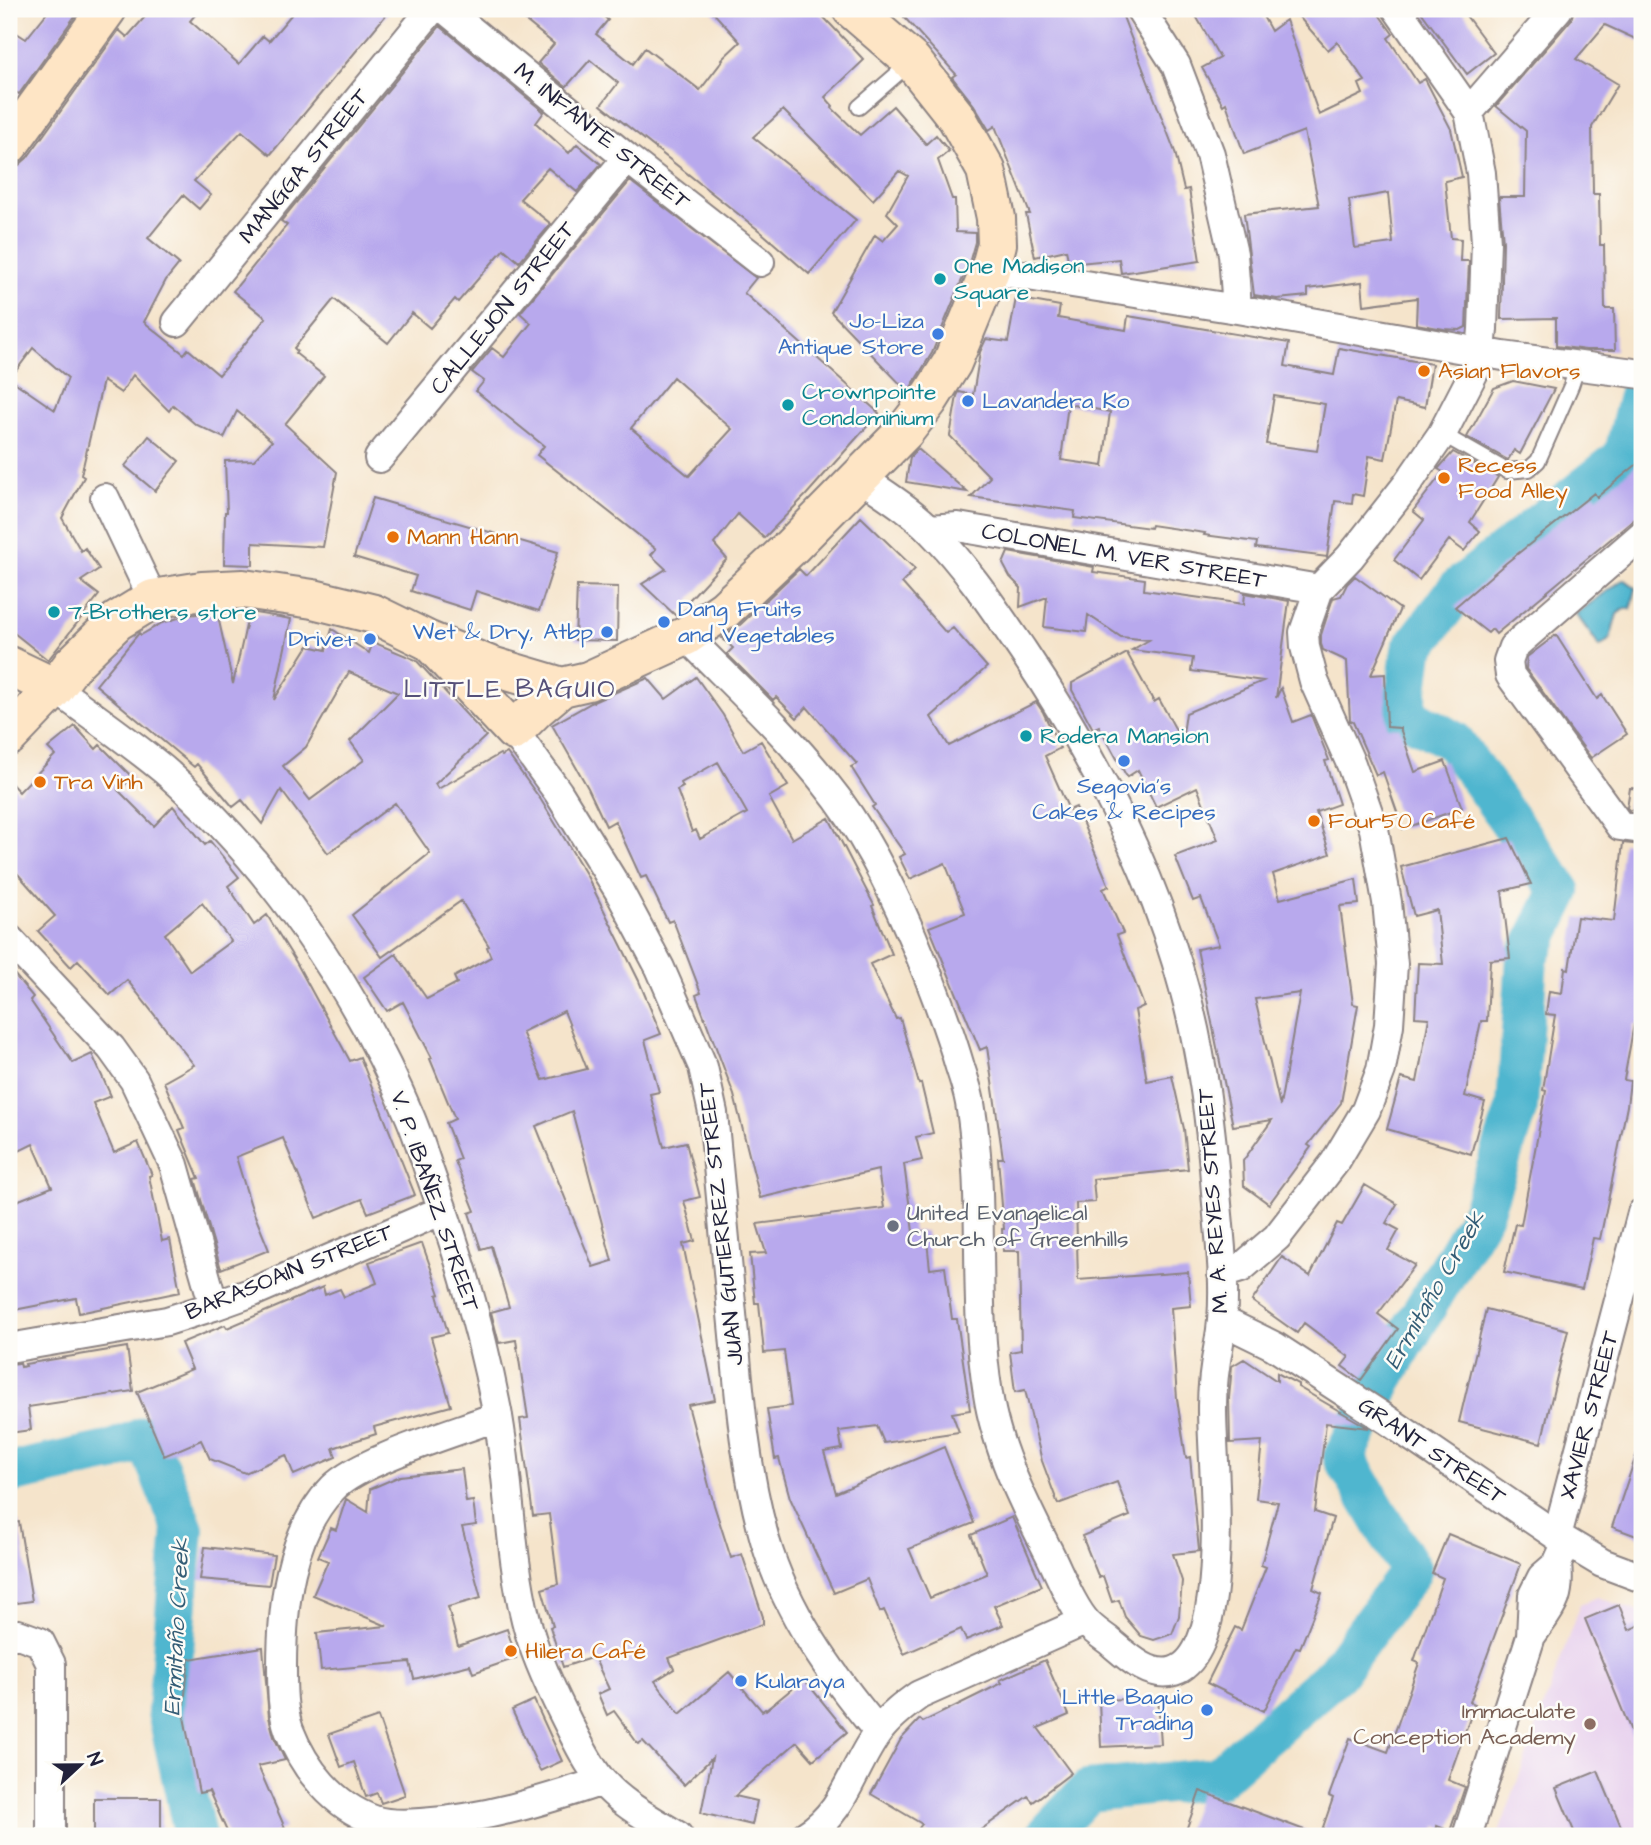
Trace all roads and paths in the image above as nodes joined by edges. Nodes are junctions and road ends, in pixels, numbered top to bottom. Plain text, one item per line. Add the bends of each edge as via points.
1 (107, 9) edge
2 (432, 9) edge
3 (445, 9) edge
4 (852, 9) edge
5 (1140, 9) edge
6 (1397, 9) edge
7 (1558, 9) edge
8 (912, 61) junction
9 (859, 107) dead end
10 (1469, 111) junction
11 (11, 138) edge
12 (626, 158) junction
13 (760, 262) dead end
14 (990, 270) junction
15 (1237, 309) junction
16 (177, 322) dead end
17 (1481, 352) junction
18 (1578, 365) junction
19 (1632, 371) edge
20 (1442, 434) junction
21 (379, 458) dead end
22 (860, 477) junction
23 (105, 498) dead end
24 (929, 528) junction
25 (1642, 535) edge
26 (1319, 589) junction
27 (153, 599) junction
28 (686, 636) junction
29 (429, 641) junction
30 (9, 666) edge
31 (562, 687) junction
32 (55, 688) junction
33 (514, 731) junction
34 (9, 736) edge
35 (1642, 830) edge
36 (9, 939) edge
37 (443, 1209) junction
38 (1642, 1213) edge
39 (1222, 1274) junction
40 (214, 1306) junction
41 (1223, 1321) junction
42 (9, 1348) edge
43 (498, 1416) junction
44 (1560, 1547) junction
45 (1642, 1578) edge
46 (1085, 1621) junction
47 (9, 1636) edge
48 (878, 1731) junction
49 (602, 1781) junction
50 (51, 1836) edge
51 (678, 1836) edge
52 (805, 1836) edge
53 (1467, 1836) edge

1 - 11 street
2 - 16 street, MANGGA STREET
3 - 12 street, M. INFANTE STREET
4 - 8 street
5 - 15 street via 1176,65 1210,154 1233,254
6 - 10 street
7 - 10 street
8 - 9 lane
8 - 14 street via 957,118 986,170 996,218 997,244
10 - 17 street via 1481,173 1486,242
12 - 13 street, M. INFANTE STREET
12 - 21 street, CALLEJON STREET
14 - 15 street
14 - 22 street via 952,363 904,432
15 - 17 street
17 - 18 street
17 - 20 street
18 - 19 street
18 - 20 lane via 1538,461 1529,469 1507,471
20 - 26 street via 1390,507
22 - 24 street, M. A. REYES STREET
22 - 28 street via 725,609
23 - 27 street
24 - 26 street, COLONEL M. VER STREET via 958,527
24 - 39 street, M. A. REYES STREET via 1052,695 1084,747 1144,873 1184,988 1201,1062 1210,1115
25 - 35 street via 1513,647 1508,661 1510,675 1620,826
26 - 39 street via 1304,632 1305,647 1314,681 1374,829 1394,964 1389,1025 1381,1070 1366,1110 1335,1161 1277,1237 1241,1268
27 - 29 street via 243,589 313,599 374,614
27 - 32 street via 117,621
28 - 31 street via 588,681
28 - 46 street via 828,786 878,863 910,933 948,1027 970,1100 988,1399 1031,1517
29 - 31 street
29 - 33 street
30 - 32 street, V. P. IBAÑEZ STREET
31 - 33 street
32 - 34 street
32 - 37 street, V. P. IBAÑEZ STREET via 163,769 229,832 275,888 375,1041 411,1119
33 - 48 street, JUAN GUTIERREZ STREET via 619,891 660,968 703,1067 712,1112 744,1446 765,1541 791,1605 815,1647
36 - 40 street via 111,1048 134,1080 174,1165
37 - 40 street, BARASOAIN STREET
37 - 43 street, V. P. IBAÑEZ STREET via 469,1291
38 - 44 street, XAVIER STREET
39 - 41 street, M. A. REYES STREET
40 - 42 street, BARASOAIN STREET via 167,1321
41 - 44 street, GRANT STREET via 1275,1346 1386,1419
41 - 46 street, M. A. REYES STREET via 1212,1409 1217,1519 1214,1581 1198,1646 1178,1669 1166,1673 1149,1670
43 - 49 street, V. P. IBAÑEZ STREET via 526,1622 544,1673
43 - 49 street via 358,1471 334,1487 314,1514 297,1550 286,1597 283,1703 289,1729 319,1783 375,1821 451,1821 510,1809
44 - 45 street, GRANT STREET
44 - 53 street, XAVIER STREET via 1559,1586 1553,1604 1531,1636
46 - 48 street via 919,1695
47 - 50 street via 18,1634 40,1642 51,1664
48 - 52 street via 837,1808
49 - 51 street, V. P. IBAÑEZ STREET via 635,1810

